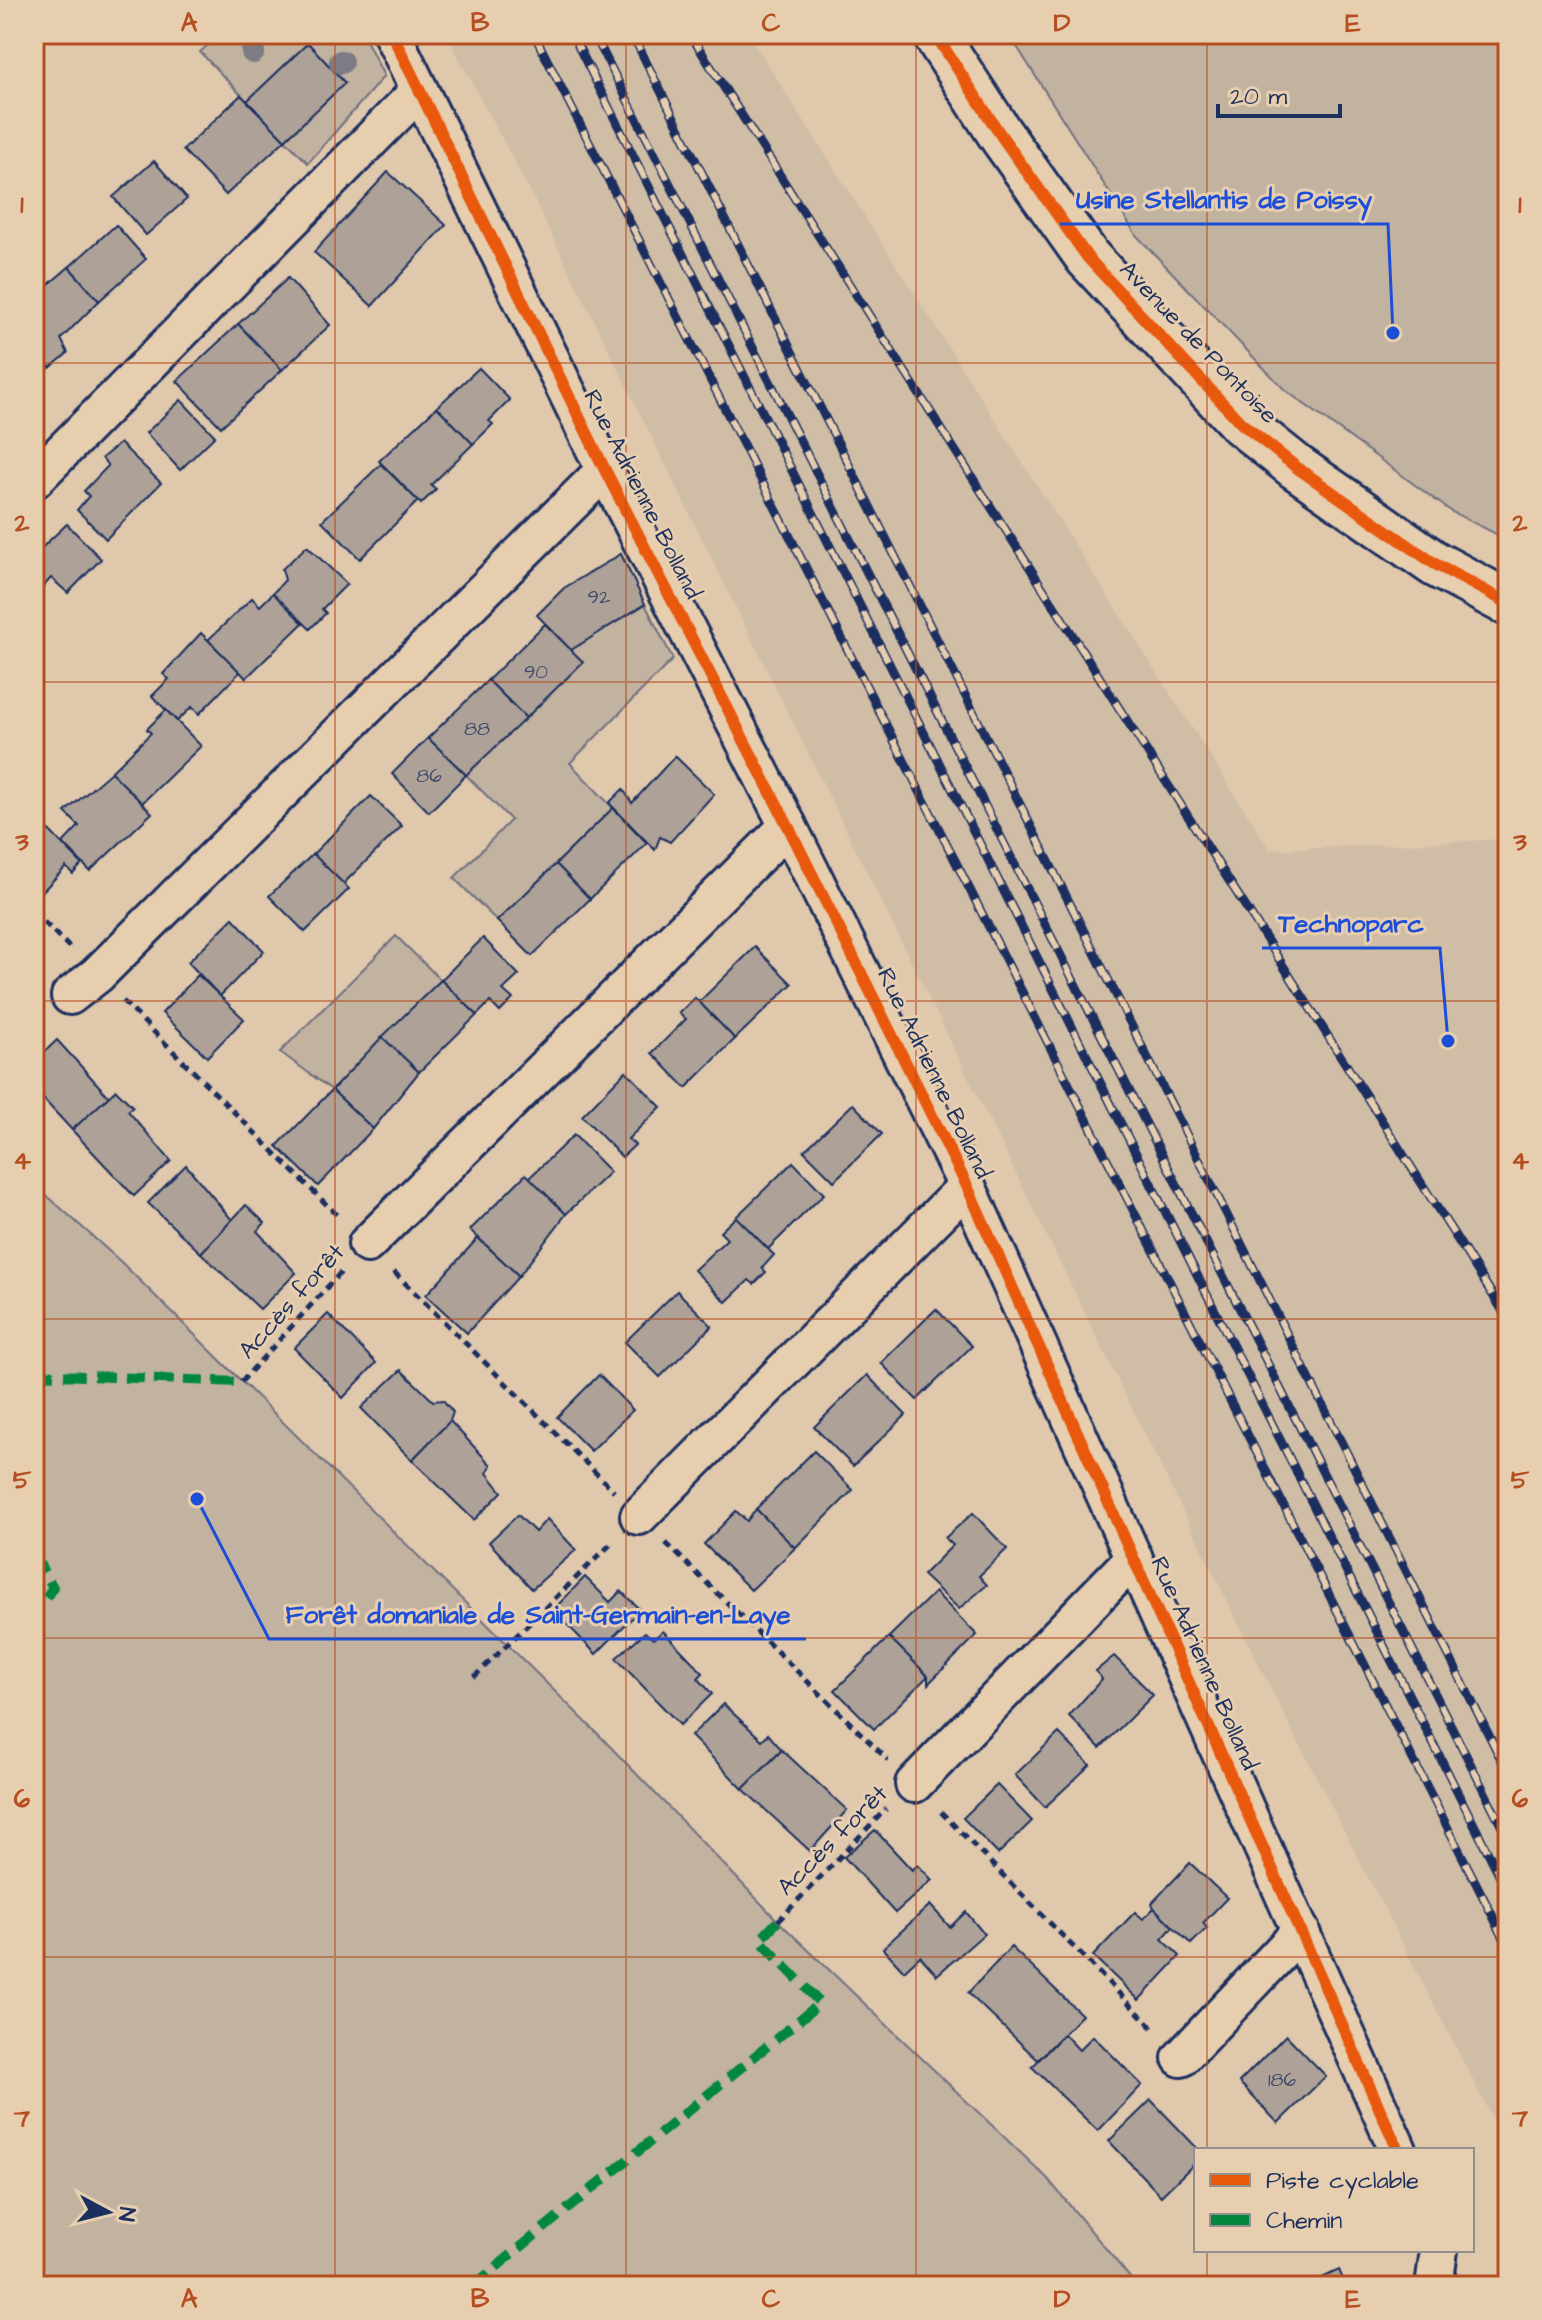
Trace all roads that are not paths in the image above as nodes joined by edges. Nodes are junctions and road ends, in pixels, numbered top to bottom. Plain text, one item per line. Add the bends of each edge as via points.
1 (392, 34) edge
2 (935, 34) edge
3 (419, 91) junction
4 (605, 470) junction
5 (34, 480) edge
6 (1508, 603) edge
7 (788, 826) junction
8 (83, 986) road end
9 (967, 1186) junction
10 (367, 1244) road end
11 (639, 1516) road end
12 (1134, 1558) junction
13 (914, 1784) road end
14 (1301, 1931) junction
15 (1181, 2058) dead end
16 (1397, 2148) edge
17 (1439, 2252) edge
18 (1434, 2286) edge

1 - 3 street, Rue Adrienne Bolland
2 - 6 main road, Avenue de Pontoise via 1088,258 1241,423 1435,564
3 - 4 street, Rue Adrienne Bolland
3 - 5 street
4 - 7 street, Rue Adrienne Bolland
4 - 8 street, Rue Adrienne Bolland
7 - 9 street, Rue Adrienne Bolland
7 - 10 street
9 - 11 street, Rue Adrienne Bolland
9 - 12 street, Rue Adrienne Bolland
12 - 13 street, Rue Adrienne Bolland
12 - 14 street, Rue Adrienne Bolland
14 - 15 street
14 - 16 street, Rue Adrienne Bolland
17 - 18 street

